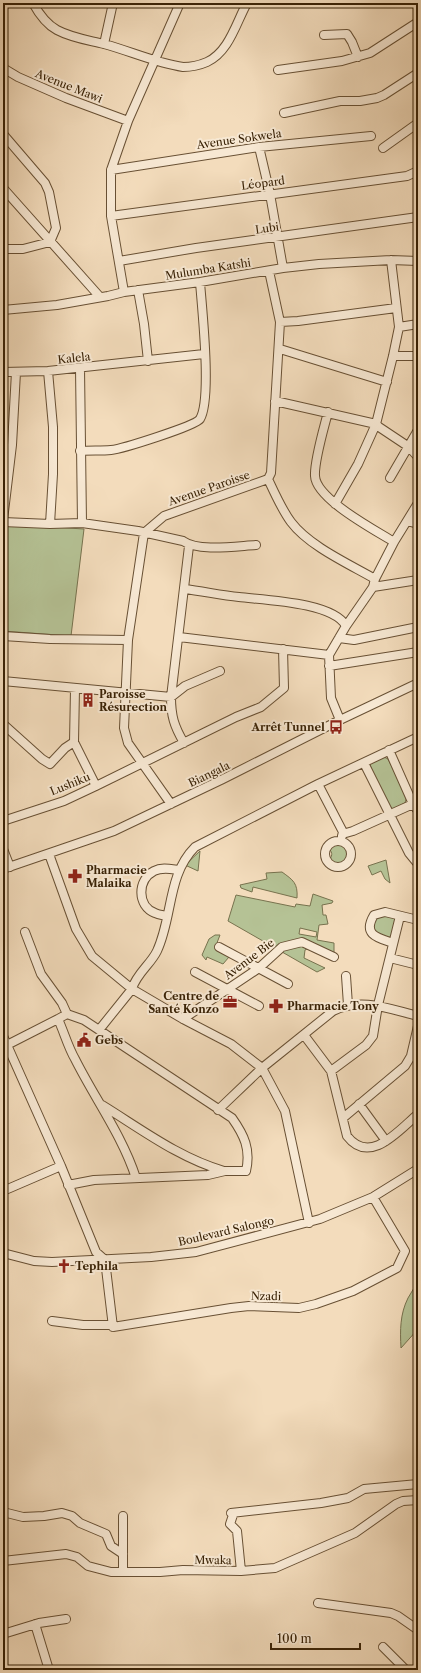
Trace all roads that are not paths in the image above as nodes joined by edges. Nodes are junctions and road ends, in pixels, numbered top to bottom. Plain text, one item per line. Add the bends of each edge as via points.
1 (8, 3) edge
2 (33, 3) edge
3 (113, 3) edge
4 (180, 3) edge
5 (247, 3) edge
6 (414, 3) edge
7 (3, 5) edge
8 (418, 6) edge
9 (418, 22) edge
10 (324, 34) dead end
11 (104, 44) junction
12 (358, 57) junction
13 (154, 60) junction
14 (3, 68) edge
15 (278, 70) dead end
16 (418, 73) edge
17 (284, 113) dead end
18 (128, 121) junction
19 (418, 123) edge
20 (3, 134) edge
21 (371, 136) dead end
22 (259, 147) junction
23 (383, 148) dead end
24 (111, 170) junction
25 (418, 171) edge
26 (4, 190) edge
27 (270, 194) junction
28 (111, 216) junction
29 (418, 216) edge
30 (278, 237) junction
31 (50, 242) junction
32 (3, 249) edge
33 (391, 260) junction
34 (119, 261) junction
35 (418, 261) edge
36 (282, 268) junction
37 (269, 271) junction
38 (200, 282) junction
39 (138, 290) junction
40 (124, 292) junction
41 (100, 297) junction
42 (396, 308) junction
43 (3, 310) edge
44 (280, 322) junction
45 (418, 324) edge
46 (399, 327) junction
47 (280, 349) junction
48 (204, 354) junction
49 (394, 356) junction
50 (418, 356) edge
51 (148, 361) junction
52 (80, 368) junction
53 (48, 371) junction
54 (3, 372) edge
55 (16, 372) junction
56 (387, 382) junction
57 (275, 401) junction
58 (328, 412) junction
59 (376, 424) junction
60 (418, 430) edge
61 (409, 447) junction
62 (80, 451) junction
63 (418, 456) edge
64 (390, 478) dead end
65 (268, 479) junction
66 (418, 503) edge
67 (335, 504) junction
68 (3, 521) edge
69 (407, 521) junction
70 (82, 523) junction
71 (50, 524) junction
72 (418, 524) edge
73 (144, 533) junction
74 (394, 542) junction
75 (256, 545) dead end
76 (189, 546) junction
77 (418, 580) edge
78 (374, 583) junction
79 (184, 589) junction
80 (346, 626) junction
81 (418, 627) edge
82 (3, 636) edge
83 (179, 637) junction
84 (339, 638) junction
85 (128, 640) junction
86 (283, 649) junction
87 (418, 652) edge
88 (329, 655) junction
89 (329, 666) junction
90 (220, 671) dead end
91 (3, 681) edge
92 (418, 683) edge
93 (75, 689) junction
94 (125, 693) junction
95 (171, 697) junction
96 (340, 720) junction
97 (3, 724) edge
98 (418, 737) edge
99 (74, 742) junction
100 (184, 743) junction
101 (389, 750) junction
102 (364, 763) junction
103 (143, 764) junction
104 (318, 784) junction
105 (96, 786) junction
106 (171, 804) junction
107 (413, 804) junction
108 (418, 812) edge
109 (390, 815) junction
110 (3, 821) edge
111 (343, 832) junction
112 (341, 841) dead end
113 (3, 849) edge
114 (49, 854) junction
115 (418, 864) edge
116 (6, 868) edge
117 (178, 870) junction
118 (167, 916) junction
119 (400, 916) junction
120 (418, 920) edge
121 (25, 932) dead end
122 (393, 943) junction
123 (219, 946) dead end
124 (334, 956) dead end
125 (390, 958) junction
126 (418, 965) edge
127 (259, 968) junction
128 (195, 972) dead end
129 (346, 976) dead end
130 (288, 984) dead end
131 (132, 989) junction
132 (227, 990) junction
133 (348, 1005) junction
134 (378, 1005) junction
135 (259, 1006) dead end
136 (67, 1014) junction
137 (418, 1016) edge
138 (58, 1019) junction
139 (183, 1019) junction
140 (418, 1026) edge
141 (99, 1030) junction
142 (3, 1036) edge
143 (304, 1036) junction
144 (7, 1045) junction
145 (262, 1068) junction
146 (331, 1071) junction
147 (359, 1104) junction
148 (102, 1105) junction
149 (218, 1110) junction
150 (418, 1114) edge
151 (343, 1118) junction
152 (386, 1140) junction
153 (61, 1166) junction
154 (418, 1169) edge
155 (225, 1171) junction
156 (136, 1178) junction
157 (68, 1185) junction
158 (3, 1191) edge
159 (373, 1197) junction
160 (309, 1223) junction
161 (3, 1253) edge
162 (105, 1260) junction
163 (52, 1321) dead end
164 (114, 1327) junction
165 (418, 1484) edge
166 (415, 1500) edge
167 (3, 1512) edge
168 (123, 1516) dead end
169 (123, 1554) junction
170 (3, 1561) edge
171 (123, 1571) junction
172 (241, 1571) junction
173 (318, 1603) dead end
174 (66, 1619) dead end
175 (35, 1624) junction
176 (418, 1630) edge
177 (3, 1634) edge
178 (383, 1647) dead end
179 (49, 1670) edge
180 (406, 1670) edge

1 - 7 street
2 - 11 street via 45,22 56,30 72,37
3 - 11 street
4 - 13 street
5 - 13 street via 230,39 218,56 206,63 184,67
6 - 8 street
9 - 12 street via 376,50
10 - 12 street via 347,34
11 - 13 street
12 - 15 street
13 - 18 street
14 - 18 street, Avenue Mawi via 66,98
16 - 17 street via 377,98 360,101 340,100
18 - 24 street
19 - 23 street
20 - 31 street via 45,183 49,192 56,228
21 - 22 street, Avenue Sokwela
22 - 24 street, Avenue Sokwela
22 - 27 street
24 - 28 street
25 - 27 street, Léopard via 406,176
26 - 31 street
27 - 28 street, Léopard
27 - 30 street
28 - 34 street
29 - 30 street, Lubi
30 - 34 street, Lubi
30 - 36 street
31 - 32 street via 23,249
31 - 41 street
33 - 35 street, Mulumba Katshi
33 - 36 street, Mulumba Katshi
33 - 42 street
34 - 40 street
36 - 37 street, Mulumba Katshi
37 - 38 street, Mulumba Katshi
37 - 44 street
38 - 39 street, Mulumba Katshi
38 - 48 street
39 - 40 street, Mulumba Katshi
39 - 51 street
40 - 41 street, Mulumba Katshi
41 - 43 street, Mulumba Katshi via 57,305
42 - 44 street
42 - 46 street
44 - 47 street
45 - 46 street
46 - 49 street
47 - 56 street
47 - 57 street
48 - 51 street, Kalela
48 - 62 street via 206,391 200,419 194,424 112,450
49 - 50 street
49 - 56 street
51 - 52 street, Kalela
52 - 53 street, Kalela
52 - 62 street
53 - 55 street, Kalela
53 - 71 street via 53,427
54 - 55 street, Kalela
55 - 68 street via 12,445
56 - 59 street
57 - 58 street
57 - 65 street via 271,473
58 - 59 street
58 - 67 street via 315,476 318,486
59 - 61 street
59 - 67 street via 358,464
60 - 61 street
61 - 63 street
61 - 64 street
62 - 70 street
65 - 73 street, Avenue Paroisse via 164,516
65 - 78 street via 299,532
66 - 69 street
67 - 74 street
68 - 71 street
69 - 72 street
69 - 74 street
70 - 71 street
70 - 73 street
73 - 76 street via 183,541
73 - 85 street
74 - 78 street
75 - 76 street
76 - 79 street
77 - 78 street
78 - 80 street
79 - 80 street via 306,606 343,620
79 - 83 street
80 - 84 street
81 - 84 street via 354,640
82 - 85 street via 50,640
83 - 86 street
83 - 95 street
84 - 88 street
85 - 94 street
86 - 88 street
86 - 100 street, Lushiku via 283,690 261,707
87 - 89 street
88 - 89 street
89 - 96 street via 331,698
90 - 95 street via 185,686
91 - 93 street
92 - 96 street, Biangala
93 - 94 street
93 - 99 street
94 - 95 street
94 - 103 street via 125,736
95 - 100 street via 172,715
96 - 106 street, Biangala
97 - 99 street via 42,760 50,764
98 - 101 street
99 - 105 street
100 - 103 street, Lushiku
101 - 102 street
101 - 107 street
102 - 104 street
102 - 109 street
103 - 105 street, Lushiku
103 - 106 street
104 - 111 street
104 - 117 street via 195,847
105 - 110 street, Lushiku via 64,801
106 - 114 street, Biangala via 114,831
107 - 108 street
107 - 109 street
109 - 111 street via 353,831
109 - 115 street
111 - 112 street
113 - 116 street
114 - 116 street, Biangala
114 - 131 street via 76,929 92,956
117 - 118 street
117 - 118 street via 168,868 154,871 148,875 141,890 142,898 149,909
118 - 131 street via 158,950 134,982
119 - 120 street
119 - 122 street
119 - 122 street via 385,912 374,915 371,920 371,934
121 - 136 street via 41,974
122 - 125 street
123 - 127 street
124 - 127 street, Avenue Bie via 302,942 282,947
125 - 126 street
125 - 134 street
127 - 130 street
127 - 132 street, Avenue Bie
128 - 132 street
129 - 133 street
131 - 139 street
131 - 141 street
132 - 135 street
132 - 139 street, Avenue Bie
133 - 134 street
133 - 143 street via 333,1011
134 - 137 street
134 - 146 street via 370,1041
136 - 138 street
136 - 141 street via 84,1020
138 - 144 street
138 - 148 street via 74,1059
139 - 145 street via 231,1044
140 - 147 street via 411,1056 405,1066
141 - 149 street
142 - 144 street
143 - 145 street
143 - 146 street
144 - 153 street
145 - 149 street
145 - 160 street via 285,1111
146 - 151 street
147 - 151 street
147 - 152 street
148 - 155 street via 183,1155
148 - 156 street via 130,1159
149 - 155 street via 232,1118 244,1136 249,1151 246,1171
150 - 152 street
151 - 152 street via 347,1136 360,1148 374,1148
153 - 157 street
153 - 158 street
154 - 159 street, Boulevard Salongo
155 - 156 street via 208,1175
156 - 157 street via 94,1180
157 - 162 street via 96,1252
159 - 160 street, Boulevard Salongo
159 - 164 street, Nzadi via 405,1251 397,1268 353,1291 299,1308 249,1306
160 - 162 street, Boulevard Salongo via 196,1252
161 - 162 street, Boulevard Salongo via 42,1262
162 - 164 street
163 - 164 street
165 - 172 street via 364,1489 348,1498 321,1504 231,1513 233,1518 230,1524 236,1531
166 - 172 street, Mwaka via 396,1504 355,1533 295,1560 275,1568
167 - 169 street via 23,1517 62,1513 72,1516 106,1534 111,1546
168 - 169 street
169 - 171 street
170 - 171 street, Mwaka via 66,1554 77,1557 88,1566 111,1572
171 - 172 street, Mwaka
173 - 176 street via 391,1613
174 - 175 street
175 - 177 street
175 - 179 street
178 - 180 street

